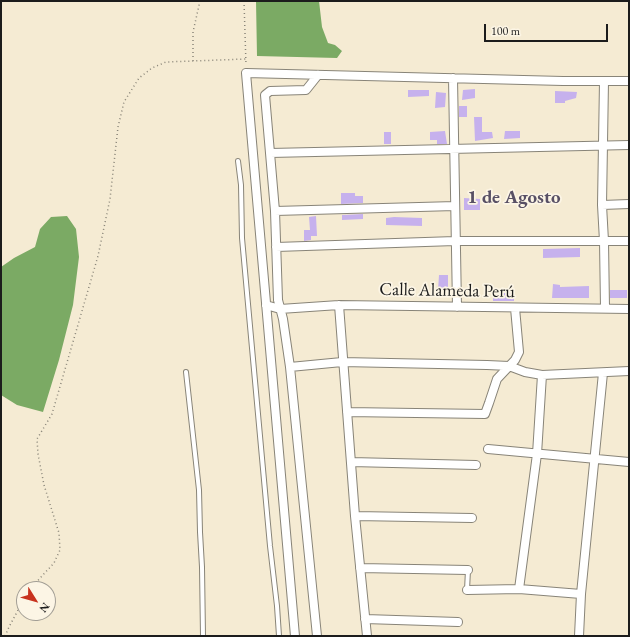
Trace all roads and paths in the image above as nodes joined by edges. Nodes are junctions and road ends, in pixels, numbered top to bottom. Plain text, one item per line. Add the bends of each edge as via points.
1 (200, 1) edge
2 (244, 1) edge
3 (246, 59) junction
4 (193, 61) junction
5 (246, 73) junction
6 (318, 75) junction
7 (453, 78) junction
8 (604, 81) junction
9 (629, 81) edge
10 (629, 144) edge
11 (602, 145) junction
12 (454, 148) junction
13 (270, 153) junction
14 (238, 161) dead end
15 (602, 204) junction
16 (629, 204) edge
17 (455, 206) junction
18 (274, 211) junction
19 (455, 241) junction
20 (604, 241) junction
21 (629, 241) edge
22 (276, 247) junction
23 (266, 305) junction
24 (339, 305) junction
25 (457, 307) junction
26 (515, 308) junction
27 (605, 308) junction
28 (280, 309) junction
29 (629, 309) edge
30 (342, 362) junction
31 (509, 366) junction
32 (290, 367) junction
33 (629, 371) edge
34 (186, 372) dead end
35 (603, 372) junction
36 (542, 375) junction
37 (347, 412) junction
38 (488, 449) dead end
39 (537, 454) junction
40 (594, 460) junction
41 (351, 462) junction
42 (629, 462) edge
43 (476, 465) dead end
44 (355, 516) junction
45 (472, 518) dead end
46 (360, 568) junction
47 (468, 570) joint
48 (37, 581) edge
49 (519, 589) junction
50 (467, 590) joint
51 (581, 594) junction
52 (16, 613) edge
53 (365, 619) junction
54 (458, 622) dead end
55 (5, 636) edge
56 (203, 636) edge
57 (279, 636) edge
58 (295, 636) edge
59 (318, 636) edge
60 (367, 636) edge
61 (579, 636) edge

1 - 4 path via 193,32
2 - 3 path
3 - 4 path
3 - 5 path
4 - 48 path via 166,62 152,68 139,78 124,102 118,127 110,199 98,256 52,414 37,439 44,485 59,533 60,550 54,563
5 - 6 street
5 - 23 street
6 - 7 street
6 - 13 street via 306,90 270,91 265,95
7 - 8 street
7 - 12 street
8 - 9 street
8 - 11 street
10 - 11 street
11 - 12 street
11 - 15 street
12 - 13 street
12 - 17 street
13 - 18 street
14 - 57 lane via 242,238
15 - 16 street
15 - 20 street
17 - 18 street
17 - 19 street
18 - 22 street
19 - 20 street
19 - 22 street
19 - 25 street
20 - 21 street
20 - 27 street
22 - 28 street
23 - 28 street, Calle Alameda Perú
23 - 58 street
24 - 25 street, Calle Alameda Perú
24 - 28 street, Calle Alameda Perú
24 - 30 street
25 - 26 street, Calle Alameda Perú
26 - 27 street, Calle Alameda Perú
26 - 31 street via 519,352 516,360
27 - 29 street, Calle Alameda Perú
28 - 32 street
30 - 31 street
30 - 32 street
30 - 37 street
31 - 36 street
31 - 37 street via 497,379 485,414
32 - 59 street
33 - 35 street
34 - 56 lane via 199,490
35 - 36 street
35 - 40 street
36 - 39 street
37 - 41 street
38 - 39 street
39 - 40 street
39 - 49 street
40 - 42 street
40 - 51 street
41 - 43 street
41 - 44 street
44 - 45 street
44 - 46 street
46 - 47 street
46 - 53 street
47 - 50 lane
49 - 50 street
49 - 51 street
51 - 61 street
52 - 55 path
53 - 54 street
53 - 60 street

